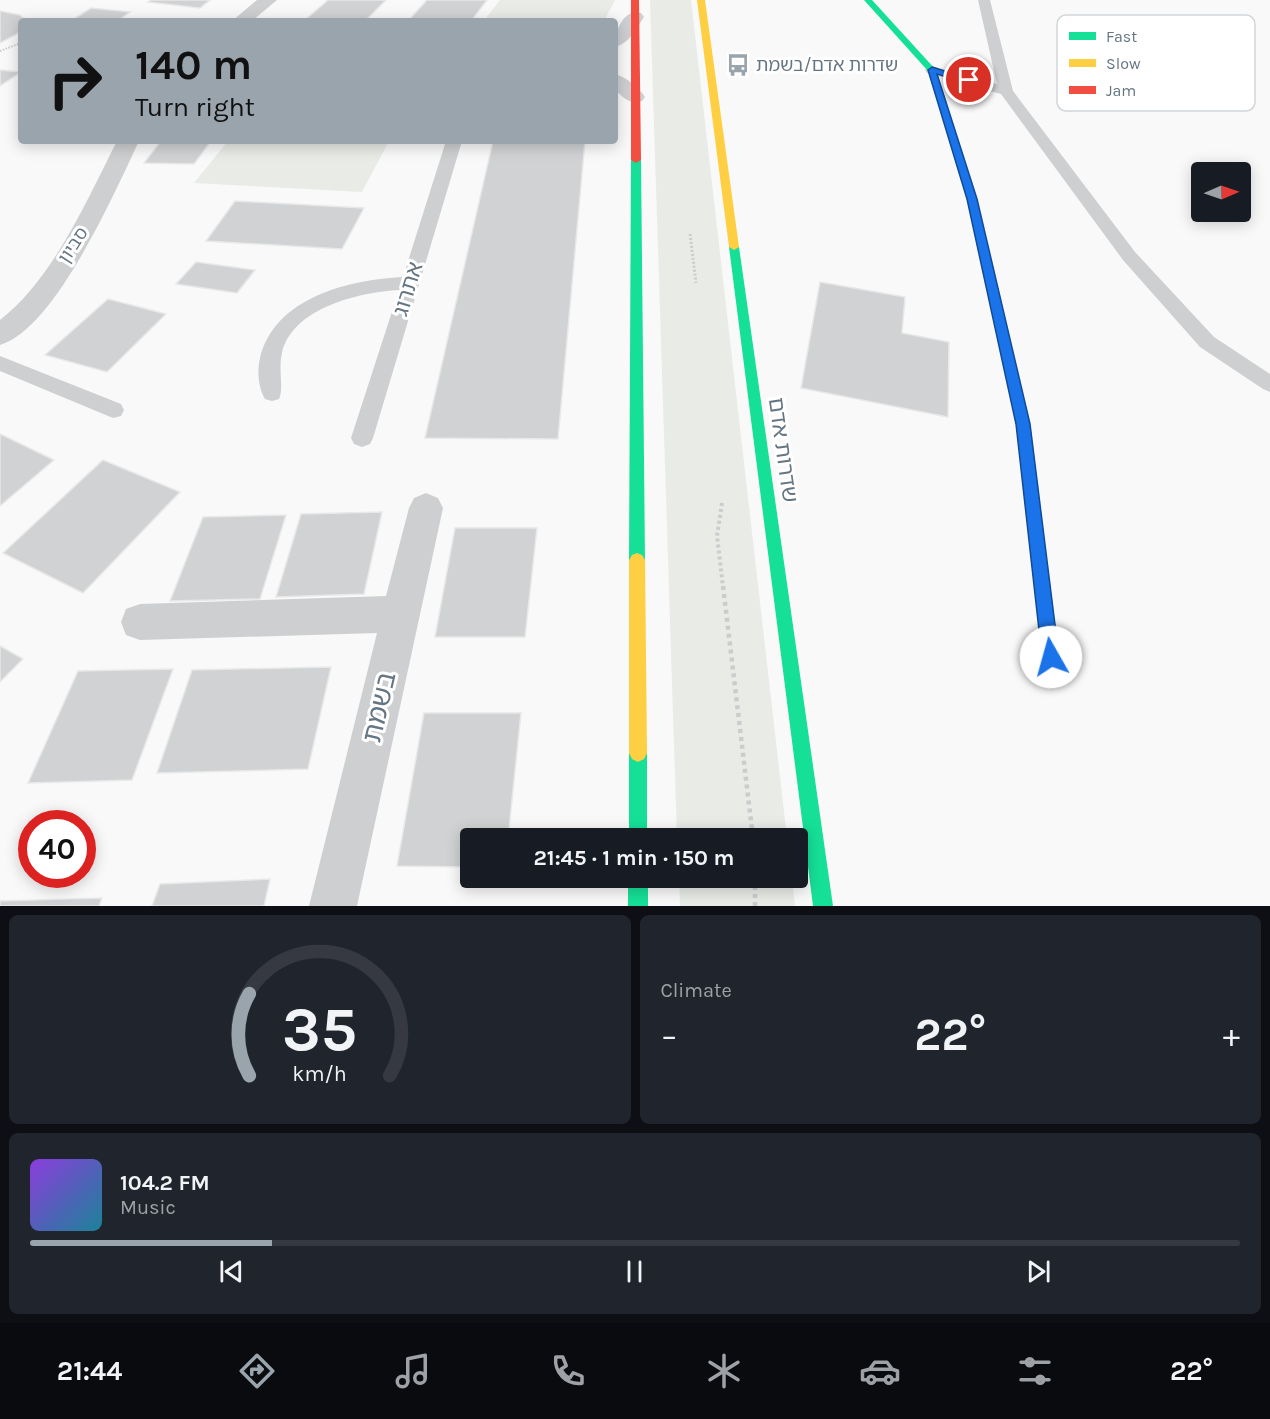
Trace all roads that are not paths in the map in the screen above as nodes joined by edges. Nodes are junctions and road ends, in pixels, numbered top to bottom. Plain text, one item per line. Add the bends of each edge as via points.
1 (268, 0) edge
2 (701, 0) edge
3 (868, 0) edge
4 (984, 0) edge
5 (635, 8) edge
6 (245, 18) edge
7 (618, 39) edge
8 (932, 70) junction
9 (618, 83) edge
10 (1006, 91) junction
11 (635, 97) junction
12 (127, 144) edge
13 (453, 144) edge
14 (410, 283) junction
15 (0, 335) edge
16 (0, 363) edge
17 (1270, 384) edge
18 (272, 393) dead end
19 (113, 411) dead end
20 (362, 438) dead end
21 (426, 508) dead end
22 (401, 614) junction
23 (140, 622) dead end
24 (1051, 657) dead end
25 (638, 828) edge
26 (638, 888) edge
27 (333, 906) edge
28 (639, 906) edge
29 (823, 906) edge

1 - 6 street
2 - 29 street, שדרות אדם
3 - 8 street
4 - 10 lane
5 - 7 street via 625,33
5 - 11 street
8 - 10 lane
8 - 24 street via 972,199 1023,424
9 - 11 street
10 - 17 lane via 1129,256 1207,342
11 - 25 street
12 - 15 street, סביון via 92,216 62,263 30,309
13 - 14 lane, אתרוג
14 - 18 lane via 367,286 300,313 279,335 268,365
14 - 20 lane, אתרוג
16 - 19 lane
21 - 22 street, בשמת
22 - 23 street
22 - 27 street, בשמת
26 - 28 street

